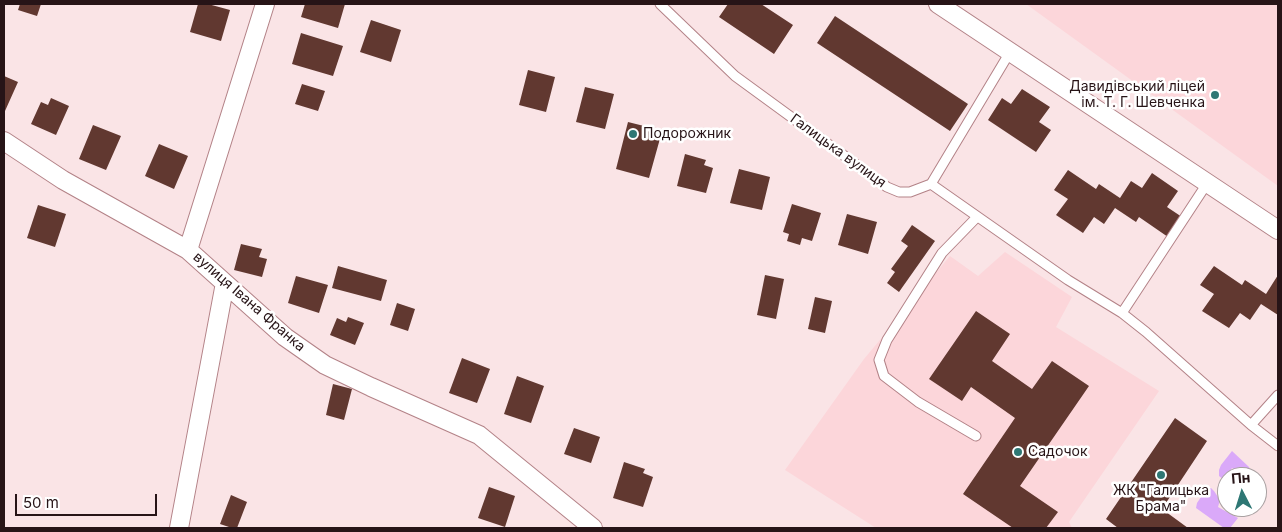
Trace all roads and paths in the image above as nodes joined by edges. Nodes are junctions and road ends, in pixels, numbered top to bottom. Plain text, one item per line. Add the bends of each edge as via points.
1 (265, 4) edge
2 (660, 4) edge
3 (938, 4) edge
4 (1010, 52) junction
5 (4, 141) edge
6 (1208, 182) junction
7 (931, 184) junction
8 (977, 217) junction
9 (1278, 230) edge
10 (188, 250) junction
11 (225, 283) junction
12 (1122, 313) junction
13 (1278, 394) edge
14 (1251, 425) junction
15 (976, 436) dead end
16 (1278, 446) edge
17 (179, 528) edge
18 (593, 528) edge

1 - 10 street
2 - 7 lane, Галицька вулиця via 735,76 887,187 910,192
3 - 4 street
4 - 6 street
4 - 7 lane
5 - 10 street, вулиця Івана Франка via 63,180
6 - 9 street
6 - 12 lane
7 - 8 lane
8 - 12 lane
8 - 15 lane via 942,253 887,340 879,360 884,376 918,402
10 - 11 street, вулиця Івана Франка
11 - 17 street
11 - 18 street, вулиця Івана Франка via 285,336 325,365 479,435
12 - 14 lane
13 - 14 lane
14 - 16 lane

